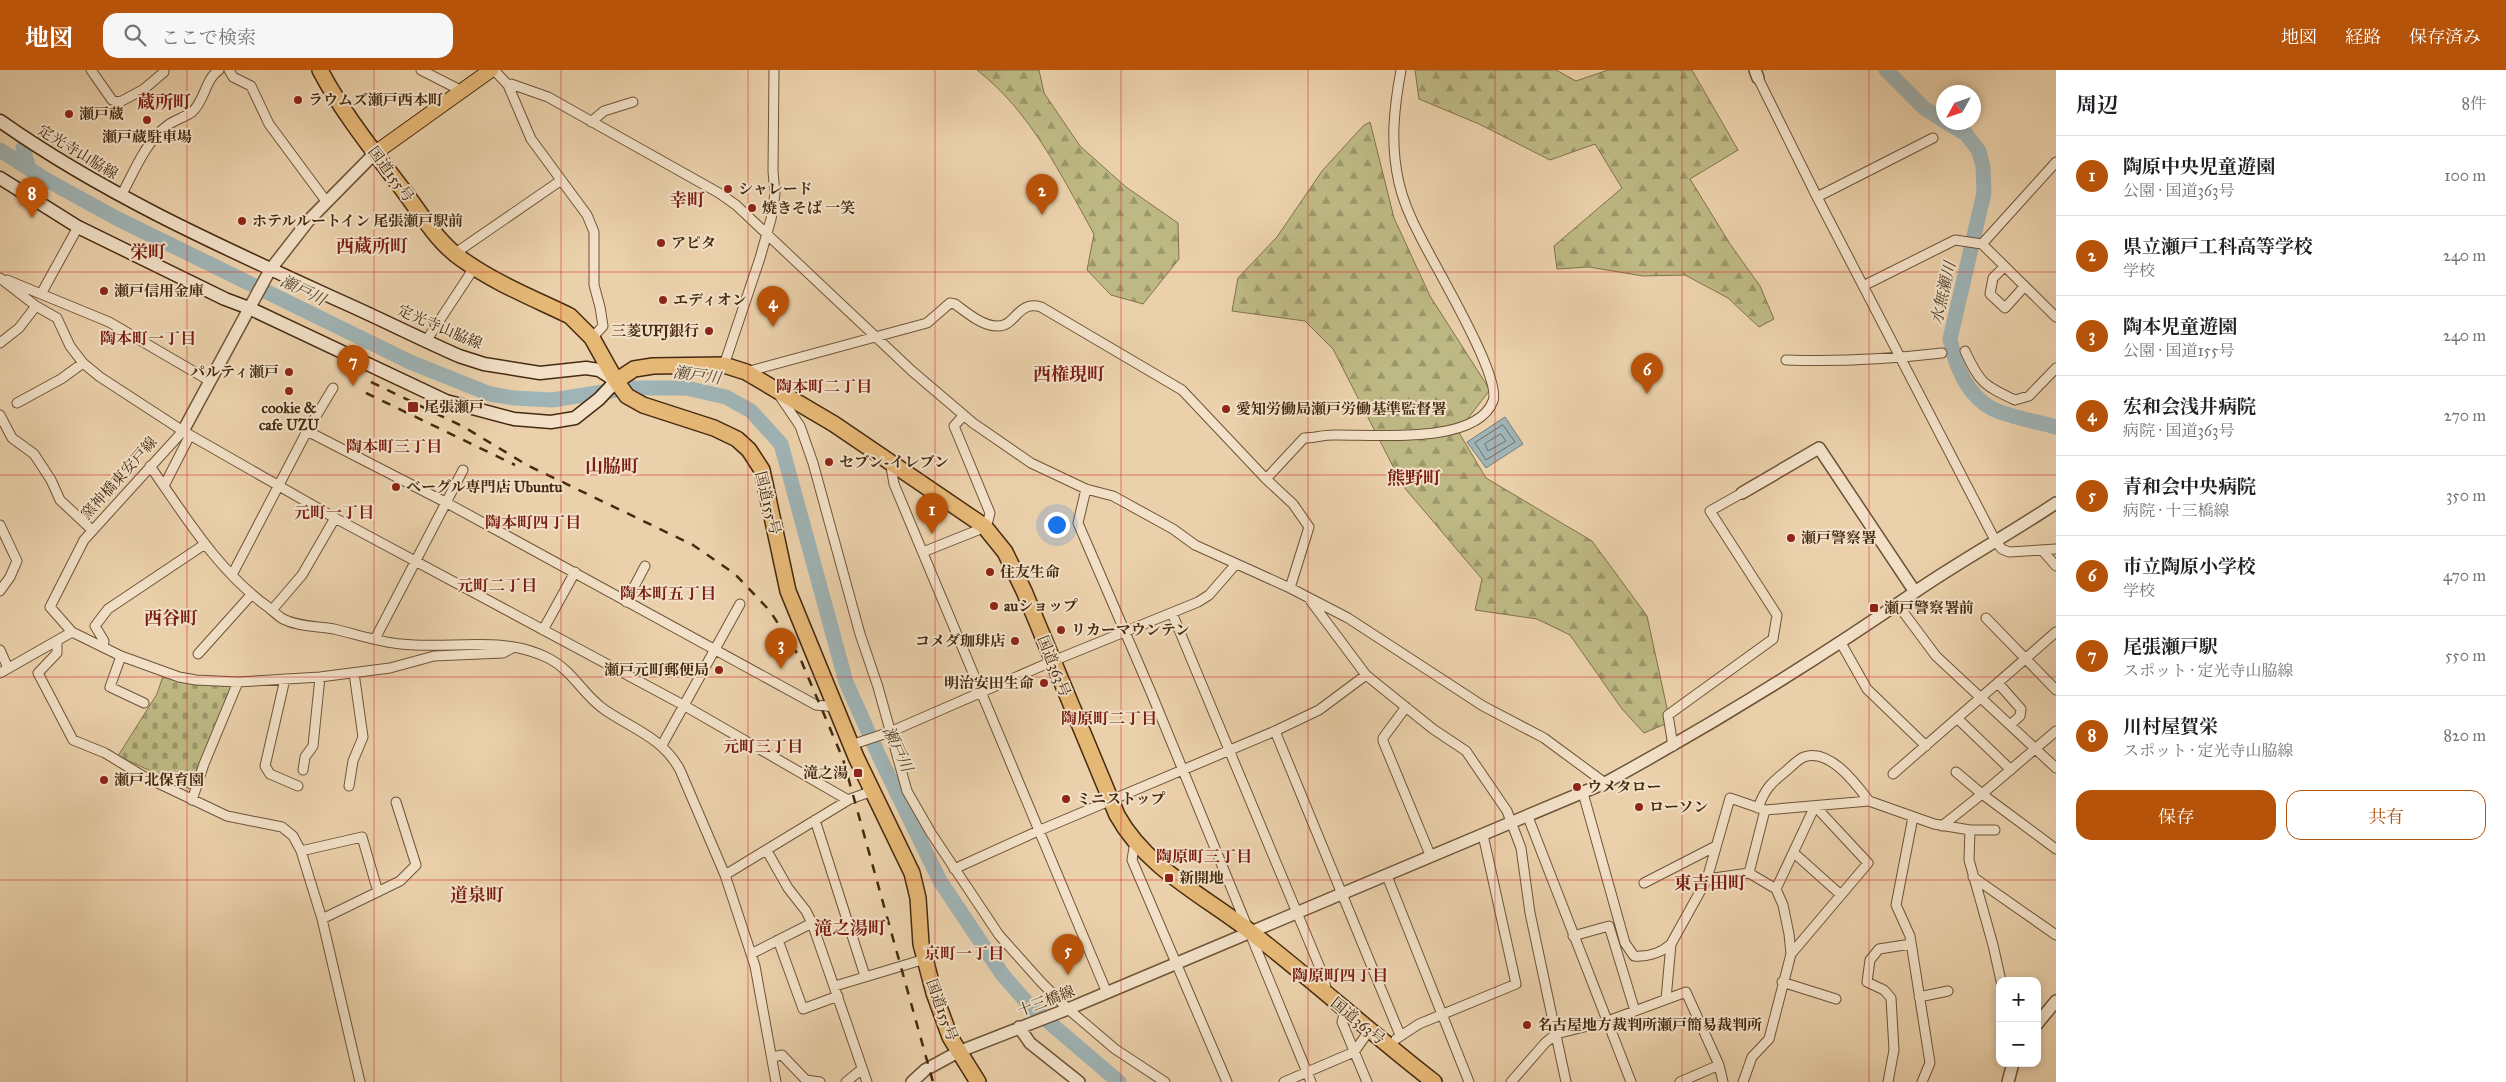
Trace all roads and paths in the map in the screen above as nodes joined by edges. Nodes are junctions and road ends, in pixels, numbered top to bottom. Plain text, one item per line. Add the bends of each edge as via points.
1 (91, 70) edge
2 (219, 70) edge
3 (229, 70) edge
4 (320, 70) edge
5 (421, 70) edge
6 (492, 70) edge
7 (774, 70) edge
8 (1401, 70) edge
9 (164, 72) dead end
10 (1756, 74) edge
11 (508, 85) junction
12 (462, 91) junction
13 (633, 102) dead end
14 (0, 121) edge
15 (591, 122) junction
16 (1933, 138) dead end
17 (376, 153) junction
18 (2056, 162) edge
19 (2048, 171) junction
20 (2056, 179) edge
21 (560, 181) junction
22 (2, 183) edge
23 (121, 196) junction
24 (1817, 198) junction
25 (326, 201) junction
26 (78, 227) junction
27 (766, 235) junction
28 (1980, 244) junction
29 (454, 254) junction
30 (2004, 267) junction
31 (474, 268) junction
32 (269, 273) junction
33 (0, 277) edge
34 (1863, 286) junction
35 (2024, 287) junction
36 (41, 294) junction
37 (251, 304) junction
38 (36, 306) junction
39 (2056, 317) edge
40 (874, 337) junction
41 (592, 338) junction
42 (426, 341) junction
43 (0, 343) edge
44 (1965, 351) dead end
45 (1942, 353) dead end
46 (1900, 358) junction
47 (1786, 360) dead end
48 (83, 363) junction
49 (724, 365) junction
50 (2056, 368) edge
51 (746, 372) junction
52 (210, 381) junction
53 (616, 381) junction
54 (332, 388) dead end
55 (774, 388) junction
56 (17, 404) dead end
57 (0, 415) edge
58 (964, 415) junction
59 (306, 431) junction
60 (186, 433) junction
61 (890, 461) junction
62 (150, 466) junction
63 (463, 470) dead end
64 (1266, 479) junction
65 (279, 485) junction
66 (164, 486) junction
67 (1086, 489) junction
68 (1742, 493) joint
69 (447, 503) junction
70 (2056, 503) edge
71 (334, 518) junction
72 (0, 525) edge
73 (984, 526) junction
74 (92, 530) junction
75 (1996, 542) junction
76 (205, 544) junction
77 (2056, 549) edge
78 (2042, 550) junction
79 (923, 552) junction
80 (416, 561) junction
81 (1236, 564) junction
82 (645, 566) dead end
83 (2056, 566) edge
84 (575, 572) junction
85 (232, 575) junction
86 (1290, 588) junction
87 (0, 590) edge
88 (1915, 592) junction
89 (251, 595) junction
90 (1307, 596) junction
91 (626, 602) junction
92 (740, 604) dead end
93 (1898, 604) junction
94 (272, 610) junction
95 (1172, 613) junction
96 (1986, 618) dead end
97 (543, 630) junction
98 (72, 632) junction
99 (1126, 632) junction
100 (2055, 634) edge
101 (375, 639) junction
102 (57, 642) junction
103 (1841, 643) junction
104 (103, 647) junction
105 (514, 647) junction
106 (716, 649) junction
107 (0, 650) edge
108 (198, 654) dead end
109 (121, 656) junction
110 (2026, 659) junction
111 (1053, 661) junction
112 (8, 668) junction
113 (0, 673) edge
114 (354, 673) junction
115 (1366, 675) junction
116 (320, 678) junction
117 (285, 679) junction
118 (238, 682) junction
119 (1998, 684) junction
120 (2056, 690) edge
121 (982, 692) junction
122 (1981, 698) junction
123 (144, 703) dead end
124 (684, 706) junction
125 (836, 707) junction
126 (1406, 707) junction
127 (1958, 720) junction
128 (2010, 725) junction
129 (1275, 731) junction
130 (2056, 731) edge
131 (887, 733) junction
132 (855, 744) junction
133 (662, 745) junction
134 (1673, 746) junction
135 (1926, 746) junction
136 (2036, 749) junction
137 (1228, 752) junction
138 (2056, 768) edge
139 (303, 770) dead end
140 (1183, 770) junction
141 (2011, 770) junction
142 (1956, 772) dead end
143 (1893, 774) dead end
144 (1605, 784) junction
145 (298, 786) dead end
146 (349, 786) dead end
147 (1583, 793) junction
148 (873, 794) junction
149 (1982, 794) junction
150 (192, 800) junction
151 (848, 800) junction
152 (1111, 801) junction
153 (1869, 801) junction
154 (396, 802) dead end
155 (1815, 806) junction
156 (1761, 809) junction
157 (1528, 817) junction
158 (1913, 817) junction
159 (815, 820) junction
160 (1511, 824) junction
161 (1942, 826) junction
162 (1970, 830) junction
163 (1995, 830) dead end
164 (1038, 831) junction
165 (1483, 836) junction
166 (1135, 841) junction
167 (1716, 846) junction
168 (2056, 849) edge
169 (301, 851) junction
170 (767, 851) junction
171 (1794, 853) junction
172 (1431, 857) junction
173 (954, 869) junction
174 (1749, 873) junction
175 (725, 875) junction
176 (1387, 876) junction
177 (1973, 877) junction
178 (1707, 879) junction
179 (1644, 883) dead end
180 (1776, 889) junction
181 (378, 892) junction
182 (1342, 893) junction
183 (1841, 894) junction
184 (1297, 913) junction
185 (322, 919) junction
186 (812, 924) junction
187 (1251, 932) junction
188 (2056, 935) edge
189 (1573, 936) junction
190 (778, 940) junction
191 (1671, 944) junction
192 (1911, 944) junction
193 (751, 954) junction
194 (1791, 954) junction
195 (925, 959) junction
196 (1177, 963) junction
197 (865, 976) junction
198 (2000, 977) edge
199 (1782, 982) junction
200 (835, 986) junction
201 (1948, 991) dead end
202 (1107, 993) junction
203 (838, 996) junction
204 (1327, 996) junction
205 (1919, 996) junction
206 (1666, 999) junction
207 (1836, 999) dead end
208 (2056, 1000) edge
209 (1064, 1011) junction
210 (1346, 1011) junction
211 (1636, 1011) junction
212 (1443, 1015) junction
213 (1608, 1021) junction
214 (2039, 1022) edge
215 (1022, 1026) junction
216 (1369, 1031) junction
217 (1556, 1034) junction
218 (1395, 1041) junction
219 (958, 1052) junction
220 (1354, 1052) junction
221 (772, 1057) junction
222 (1719, 1065) junction
223 (2012, 1067) edge
224 (862, 1069) junction
225 (1306, 1072) junction
226 (360, 1082) edge
227 (776, 1082) edge
228 (820, 1082) edge
229 (846, 1082) edge
230 (867, 1082) edge
231 (912, 1082) edge
232 (978, 1082) edge
233 (1079, 1082) edge
234 (1165, 1082) edge
235 (1227, 1082) edge
236 (1284, 1082) edge
237 (1311, 1082) edge
238 (1367, 1082) edge
239 (1434, 1082) edge
240 (1469, 1082) edge
241 (1511, 1082) edge
242 (1566, 1082) edge
243 (1631, 1082) edge
244 (1680, 1082) edge
245 (1723, 1082) edge
246 (1743, 1082) edge
247 (1888, 1082) edge
248 (1922, 1082) edge
249 (2008, 1082) edge

1 - 9 street via 112,100 120,102 144,89
2 - 23 street via 213,74 192,112 166,126 153,140
3 - 25 street via 233,77 251,86 269,124
4 - 17 highway, 国道155号 via 331,91
5 - 12 street
6 - 11 street
6 - 12 main road
7 - 27 street via 775,194
8 - 64 street via 1393,113 1393,143 1399,182 1420,236 1478,345 1495,394 1493,402 1481,416 1468,424 1434,433 1380,438 1331,435 1304,438
10 - 24 street
11 - 15 street via 548,97
11 - 21 street via 531,139
12 - 17 main road
13 - 15 street via 604,110
14 - 23 main road, 定光寺山脇線 via 47,154
15 - 27 street via 719,193
16 - 24 street
17 - 25 street, 窯神橋東安戸線
17 - 29 highway, 国道155号
18 - 19 street
19 - 20 street
19 - 28 street
21 - 29 street
21 - 41 street via 587,215 594,232 594,285 603,326
22 - 26 main road
23 - 32 main road, 定光寺山脇線
24 - 34 street
25 - 32 street, 窯神橋東安戸線
26 - 36 street
26 - 37 main road via 225,299
27 - 40 street
27 - 49 street
28 - 30 street
28 - 34 street via 1955,240
29 - 31 highway, 国道155号
30 - 35 street
30 - 35 street via 1992,278 1990,294 2005,308
31 - 41 highway, 国道155号 via 570,316
31 - 42 street
32 - 37 street, 窯神橋東安戸線
32 - 42 main road, 定光寺山脇線
33 - 36 street
33 - 38 street
34 - 46 street
35 - 39 street
36 - 52 street via 109,322
37 - 52 street, 窯神橋東安戸線
37 - 53 main road via 446,401 514,419 551,422 575,418
38 - 43 street via 19,328
38 - 48 street via 58,318 70,346
40 - 51 street
40 - 58 street
40 - 64 street via 927,323 950,303 998,326 1009,323 1023,308 1042,307 1182,390
41 - 53 highway, 国道155号
42 - 53 main road, 定光寺山脇線 via 484,364 540,373 586,368 599,370
44 - 50 street via 1978,377 1988,387 2014,400 2029,396
45 - 46 street
46 - 47 street
46 - 75 street
48 - 56 street via 62,379
48 - 60 street
49 - 51 highway, 国道363号
49 - 53 highway, 国道363号 via 634,369
51 - 55 highway, 国道363号
52 - 60 street, 窯神橋東安戸線
53 - 125 highway, 国道155号 via 627,396 643,406 737,439 756,459 766,482 788,591
54 - 59 street
55 - 61 highway, 国道363号
55 - 131 street via 800,426 813,464 878,688
57 - 74 street via 12,438 34,454 52,480 60,500
58 - 67 street via 1031,463
58 - 73 street via 954,426 990,513
59 - 65 street
59 - 69 street
60 - 62 street, 窯神橋東安戸線
60 - 65 street
60 - 66 street
61 - 73 highway, 国道363号
61 - 79 street via 894,484
62 - 66 street
62 - 74 street, 窯神橋東安戸線
63 - 69 street
64 - 86 street via 1310,527
65 - 71 street
65 - 85 street
66 - 76 street
67 - 81 street via 1113,496 1195,545
67 - 99 street via 1078,523
68 - 88 street via 1819,448
68 - 134 street via 1710,511 1777,615 1773,639 1668,716
69 - 80 street
69 - 84 street
70 - 75 street, 十三橋線
71 - 80 street
71 - 94 street via 302,575
72 - 87 street via 17,561
73 - 79 street
73 - 111 highway, 国道363号 via 1005,552
74 - 98 street, 窯神橋東安戸線 via 50,607
75 - 78 street via 2002,550 2009,552
75 - 88 street, 十三橋線
76 - 85 street
76 - 104 street via 108,610 95,626 104,641
77 - 78 street
78 - 83 street
79 - 121 street
80 - 97 street
80 - 101 street
81 - 86 street
81 - 95 street via 1210,595
82 - 91 street
84 - 91 street
84 - 97 street
85 - 89 street
86 - 90 street
88 - 93 street, 十三橋線
89 - 94 street
89 - 108 street
90 - 115 street
90 - 144 street via 1354,622 1483,706 1544,738
91 - 106 street
92 - 106 street
93 - 103 street, 十三橋線
93 - 122 street via 1936,656
94 - 101 street via 281,618 297,624
95 - 99 street
95 - 137 street
96 - 110 street
97 - 124 street
98 - 102 street
98 - 104 street
99 - 111 street
99 - 140 street
100 - 110 street
101 - 105 street via 402,644 496,644
102 - 112 street
102 - 150 street via 57,653 38,673 73,740 105,753
103 - 134 street, 十三橋線
103 - 135 street via 1871,694
104 - 109 street
105 - 114 street via 503,653 434,656 390,668
105 - 133 street via 550,659 574,676 603,709
106 - 124 street
106 - 125 street via 816,705
107 - 112 street
109 - 118 street via 179,677
109 - 123 street via 110,687
110 - 119 street
110 - 120 street
111 - 121 street
111 - 152 highway, 国道363号
112 - 113 street
114 - 116 street
114 - 146 street via 363,737 353,762
115 - 126 street
115 - 129 street via 1319,710
116 - 117 street
116 - 139 street via 314,746 305,757
117 - 118 street
117 - 145 street via 266,766 270,774
118 - 150 street
119 - 122 street
119 - 128 street via 2021,709 2020,716
121 - 131 street
121 - 164 street
122 - 127 street
122 - 128 street
124 - 133 street
124 - 151 street
125 - 132 highway, 国道155号
126 - 160 street via 1466,751 1506,811
126 - 172 street via 1383,742
127 - 135 street
127 - 141 street
128 - 136 street
129 - 137 street
129 - 182 street
130 - 136 street
131 - 132 street
131 - 173 street via 907,791
132 - 148 highway, 国道155号
133 - 175 street via 680,770
134 - 144 street, 十三橋線
135 - 143 street
136 - 138 street
136 - 141 street
137 - 140 street
137 - 184 street
140 - 152 street
140 - 187 street
141 - 149 street
142 - 149 street
144 - 147 street, 十三橋線
147 - 157 street, 十三橋線
147 - 191 street via 1625,943 1634,956 1643,957
148 - 151 street
148 - 195 highway, 国道155号 via 916,884
149 - 161 street
149 - 168 street
150 - 169 street via 227,816 282,827 293,836
151 - 159 street
152 - 164 street
152 - 166 highway, 国道363号 via 1122,825
153 - 155 street
153 - 156 street via 1839,766 1816,756 1804,757 1766,788
153 - 158 street
154 - 181 street via 416,865 400,881
155 - 156 street
155 - 171 street
155 - 183 street via 1868,863
156 - 167 street via 1730,798
156 - 174 street
157 - 160 street, 十三橋線
157 - 189 street
158 - 161 street
158 - 192 street via 1896,905
159 - 170 street
159 - 197 street
160 - 165 street, 十三橋線
160 - 217 street via 1521,848 1530,913
161 - 162 street
162 - 163 street
162 - 177 street via 1969,860
164 - 173 street
164 - 202 street
165 - 172 street, 十三橋線
165 - 212 street via 1516,984
166 - 187 highway, 国道363号 via 1217,910
166 - 196 street via 1132,860
167 - 178 street
167 - 179 street
169 - 181 street via 362,837
169 - 185 street
170 - 175 street
170 - 186 street
171 - 180 street
171 - 183 street
172 - 176 street, 十三橋線
173 - 209 street via 999,935
174 - 178 street
174 - 180 street
175 - 193 street
176 - 182 street, 十三橋線
176 - 212 street
177 - 188 street
177 - 198 street
178 - 191 street
180 - 194 street via 1783,905
181 - 185 street
182 - 184 street, 十三橋線
182 - 218 street
183 - 194 street
184 - 187 street, 十三橋線
184 - 204 street via 1323,976
185 - 226 street
186 - 190 street
186 - 200 street
187 - 196 street, 十三橋線
187 - 204 highway, 国道363号
187 - 225 street
189 - 211 street via 1609,926
189 - 213 street
190 - 193 street
190 - 203 street via 803,1009
191 - 206 street
192 - 205 street
192 - 247 street via 1879,949 1868,964 1867,982 1884,990 1891,998 1894,1050
193 - 221 street
194 - 199 street
195 - 197 street
195 - 219 highway, 国道155号 via 944,1022
196 - 202 street, 十三橋線
196 - 235 street
197 - 200 street
199 - 207 street
199 - 246 street via 1769,1039 1752,1057
200 - 203 street
201 - 205 street
202 - 209 street, 十三橋線
203 - 224 street
204 - 210 highway, 国道363号
205 - 248 street via 1930,1063
206 - 211 street
206 - 222 street via 1686,992
208 - 214 street
209 - 215 street, 十三橋線
209 - 234 street
210 - 216 highway, 国道363号
210 - 220 street via 1342,1022
211 - 213 street
212 - 218 street
212 - 240 street
213 - 217 street
213 - 243 street
215 - 219 street, 十三橋線
215 - 233 street via 1030,1043
216 - 218 highway, 国道363号
216 - 220 street
217 - 241 street
217 - 242 street
218 - 239 highway, 国道363号
219 - 231 street, 十三橋線 via 925,1070
219 - 232 highway, 国道155号
220 - 225 street
220 - 238 street
221 - 227 street
221 - 228 street via 782,1055 806,1080
222 - 244 street
222 - 245 street
223 - 249 street
224 - 229 street
224 - 230 street
225 - 236 street
225 - 237 street

